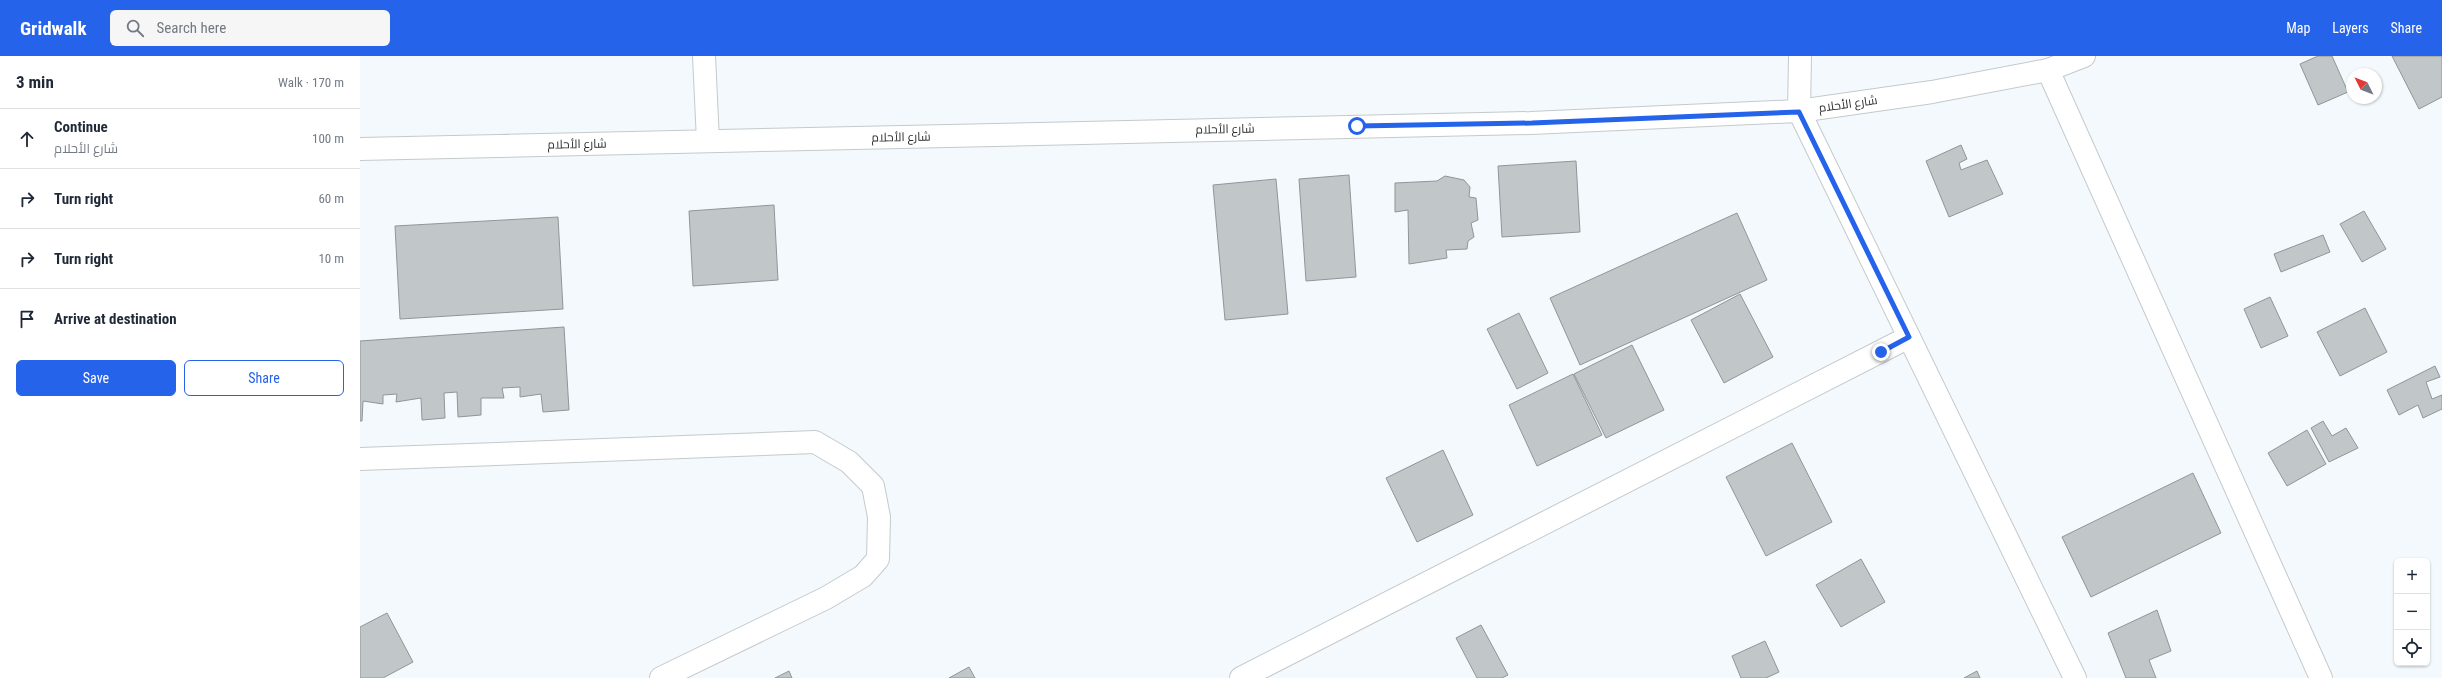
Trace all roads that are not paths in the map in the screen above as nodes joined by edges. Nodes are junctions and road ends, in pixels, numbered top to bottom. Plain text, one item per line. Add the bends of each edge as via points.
1 (704, 56) edge
2 (1800, 56) edge
3 (2084, 56) edge
4 (2048, 70) junction
5 (1799, 112) junction
6 (708, 141) junction
7 (360, 148) edge
8 (1909, 337) junction
9 (360, 459) edge
10 (661, 678) edge
11 (1241, 678) edge
12 (2075, 678) edge
13 (2321, 678) edge

1 - 6 street
2 - 5 street
3 - 4 street, شارع الأحلام
4 - 5 street, شارع الأحلام via 1932,92
4 - 13 street
5 - 6 street, شارع الأحلام via 1532,123
5 - 8 street
6 - 7 street, شارع الأحلام
8 - 11 street
8 - 12 street
9 - 10 street via 815,442 849,462 873,486 879,517 878,559 863,576 826,598

